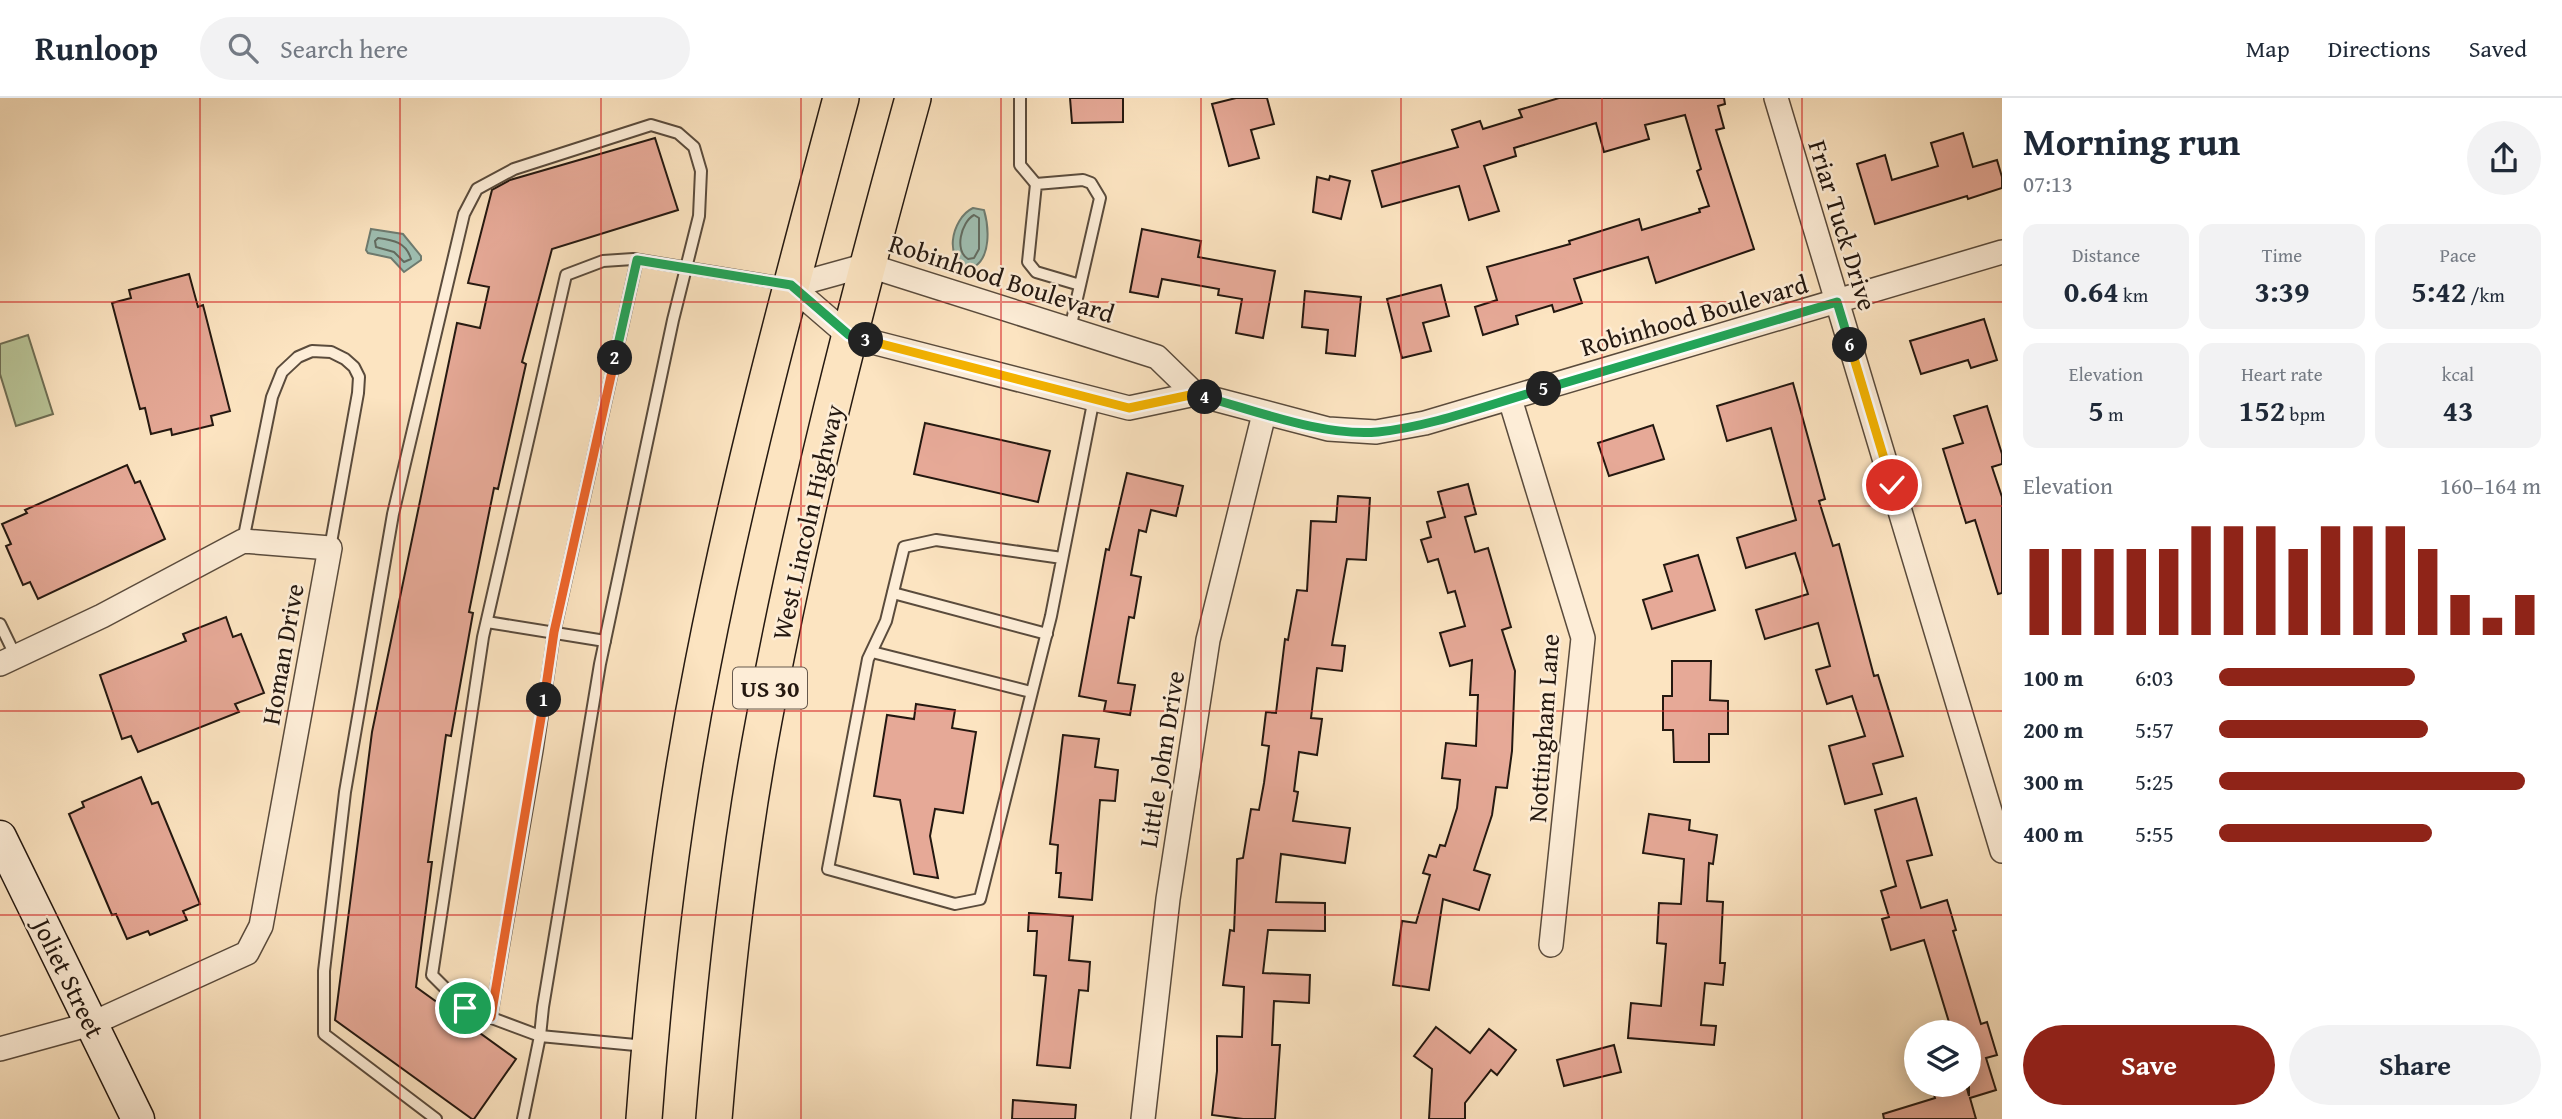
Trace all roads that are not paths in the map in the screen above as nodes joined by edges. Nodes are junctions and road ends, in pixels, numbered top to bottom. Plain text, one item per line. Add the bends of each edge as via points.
1 (841, 98) edge
2 (913, 98) edge
3 (1020, 98) edge
4 (1776, 98) edge
5 (1036, 184) junction
6 (2002, 252) edge
7 (637, 260) junction
8 (867, 265) junction
9 (686, 266) junction
10 (791, 285) junction
11 (1080, 285) junction
12 (1837, 302) junction
13 (1070, 329) junction
14 (849, 335) junction
15 (1195, 394) junction
16 (1094, 398) junction
17 (1510, 399) junction
18 (1264, 414) junction
19 (243, 541) junction
20 (330, 548) junction
21 (1062, 558) junction
22 (893, 593) junction
23 (486, 622) junction
24 (0, 624) edge
25 (554, 632) junction
26 (1047, 634) junction
27 (605, 641) junction
28 (872, 652) junction
29 (8, 661) edge
30 (1031, 692) junction
31 (0, 838) edge
32 (2002, 851) edge
33 (1551, 945) dead end
34 (491, 1017) junction
35 (92, 1024) junction
36 (540, 1036) junction
37 (649, 1047) junction
38 (0, 1049) edge
39 (138, 1119) edge
40 (436, 1119) edge
41 (523, 1119) edge
42 (644, 1119) edge
43 (714, 1119) edge
44 (1143, 1119) edge

1 - 10 main road, US 30
2 - 8 main road, West Lincoln Highway / US 30
3 - 5 lane via 1020,165
4 - 12 street, Friar Tuck Drive
5 - 11 lane via 1028,262 1036,272
5 - 11 lane via 1083,180 1097,190 1100,198
6 - 12 street, Robinhood Boulevard
7 - 9 lane
7 - 23 lane via 603,261 566,275
7 - 25 lane
8 - 10 street, Robinhood Boulevard
8 - 13 street, Robinhood Boulevard
8 - 14 main road, West Lincoln Highway / US 30
9 - 10 lane
9 - 27 lane
9 - 40 lane via 699,216 701,171 694,147 678,133 651,125 514,169 477,189 464,214 393,513 345,792 324,971 324,1034
10 - 14 street, Robinhood Boulevard
10 - 37 main road, US 30 via 743,474 702,664 674,834
11 - 13 lane
12 - 17 street, Robinhood Boulevard
12 - 32 street, Friar Tuck Drive
13 - 15 street, Robinhood Boulevard via 1157,357
14 - 16 street, Robinhood Boulevard
14 - 43 main road, West Lincoln Highway / US 30 via 763,722 727,960
15 - 16 street, Robinhood Boulevard via 1129,408
15 - 18 street, Robinhood Boulevard
16 - 21 lane
17 - 18 street, Robinhood Boulevard via 1376,432 1328,429
17 - 33 street, Nottingham Lane via 1583,638
18 - 44 street, Little John Drive via 1208,640 1168,899
19 - 20 street, Homan Drive
19 - 20 lane via 272,397 282,372 312,351 331,352 354,367 359,377
19 - 29 street
20 - 35 street, Homan Drive via 261,926 247,953
21 - 22 lane via 936,540 904,547
21 - 26 lane
22 - 26 lane
22 - 28 lane
23 - 25 lane
23 - 34 lane via 432,975 465,1008
24 - 29 lane
25 - 27 lane
25 - 34 lane
26 - 30 lane
27 - 36 lane
28 - 30 lane
28 - 30 lane via 828,869 955,904 980,899
31 - 35 street, Joliet Street
34 - 36 lane
35 - 38 street, Homan Drive
35 - 39 street, Joliet Street
36 - 37 lane
36 - 41 lane
37 - 42 main road, US 30

